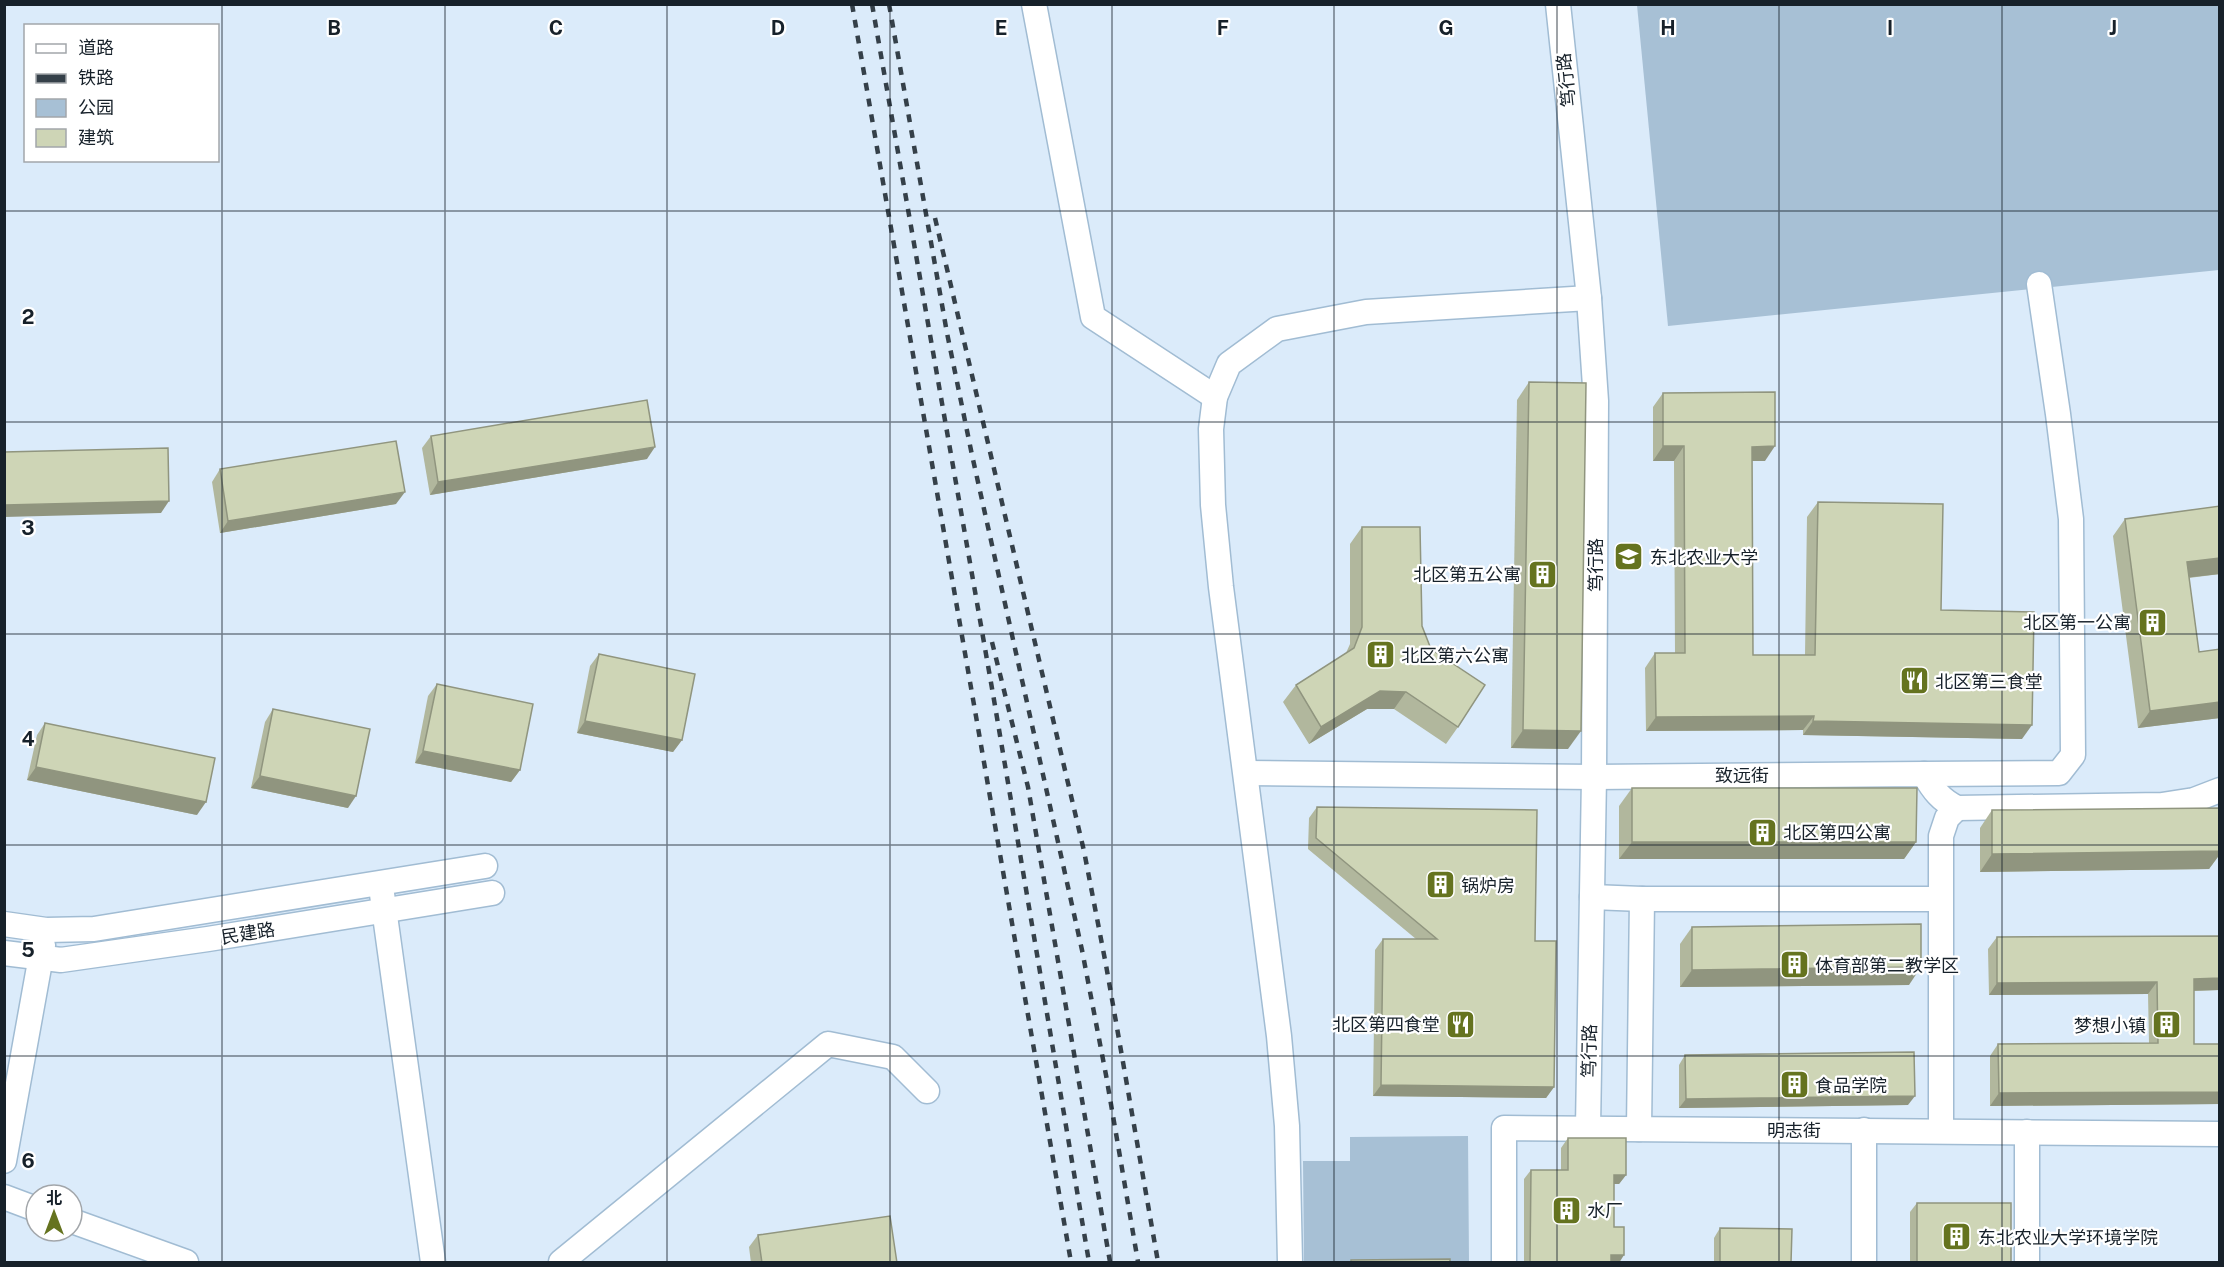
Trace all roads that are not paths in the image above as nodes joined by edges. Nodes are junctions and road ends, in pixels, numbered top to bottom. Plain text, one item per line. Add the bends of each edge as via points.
1 (1034, 4) edge
2 (1558, 4) edge
3 (2039, 284) dead end
4 (1589, 298) junction
5 (1215, 397) junction
6 (1246, 773) junction
7 (1924, 774) junction
8 (1594, 777) junction
9 (2220, 790) edge
10 (1957, 808) junction
11 (485, 866) dead end
12 (380, 883) junction
13 (492, 893) dead end
14 (1592, 897) junction
15 (1642, 898) junction
16 (1940, 898) junction
17 (384, 910) junction
18 (4, 924) edge
19 (46, 930) junction
20 (4, 953) edge
21 (40, 958) junction
22 (927, 1090) dead end
23 (1588, 1127) junction
24 (1639, 1129) junction
25 (1864, 1130) junction
26 (1941, 1131) junction
27 (2027, 1132) junction
28 (2220, 1134) edge
29 (4, 1161) edge
30 (4, 1197) edge
31 (24, 1204) edge
32 (84, 1225) edge
33 (186, 1263) edge
34 (433, 1263) edge
35 (561, 1263) edge
36 (1290, 1263) edge
37 (1504, 1263) edge
38 (1864, 1263) edge
39 (2027, 1263) edge

1 - 5 street via 1093,317
2 - 4 street, 笃行路
3 - 7 street, 致远街 via 2071,519 2073,755 2059,773
4 - 5 street via 1366,312 1277,329 1229,364
4 - 8 street, 笃行路 via 1596,401
5 - 6 street via 1211,429 1213,505
6 - 8 street, 致远街
6 - 36 street via 1279,1036 1287,1126
7 - 8 street, 致远街
7 - 10 street via 1933,790
8 - 14 street, 笃行路
9 - 10 street via 2194,800 2162,805
10 - 16 street via 1947,818 1941,836
11 - 12 street, 民建路
12 - 17 street
12 - 19 street, 民建路 via 94,929
13 - 17 street, 民建路
14 - 15 street
14 - 23 street, 笃行路
15 - 16 street
15 - 24 street
16 - 26 street
17 - 21 street, 民建路 via 83,957
17 - 34 street
18 - 19 street, 民建路
19 - 21 street
20 - 21 street, 民建路
21 - 29 street
22 - 35 street via 893,1057 828,1044
23 - 24 street, 明志街
23 - 37 street, 明志街 via 1504,1128
24 - 25 street, 明志街
25 - 26 street, 明志街
25 - 38 street
26 - 27 street, 明志街
27 - 28 street, 明志街
27 - 39 street
30 - 31 street
32 - 33 street

